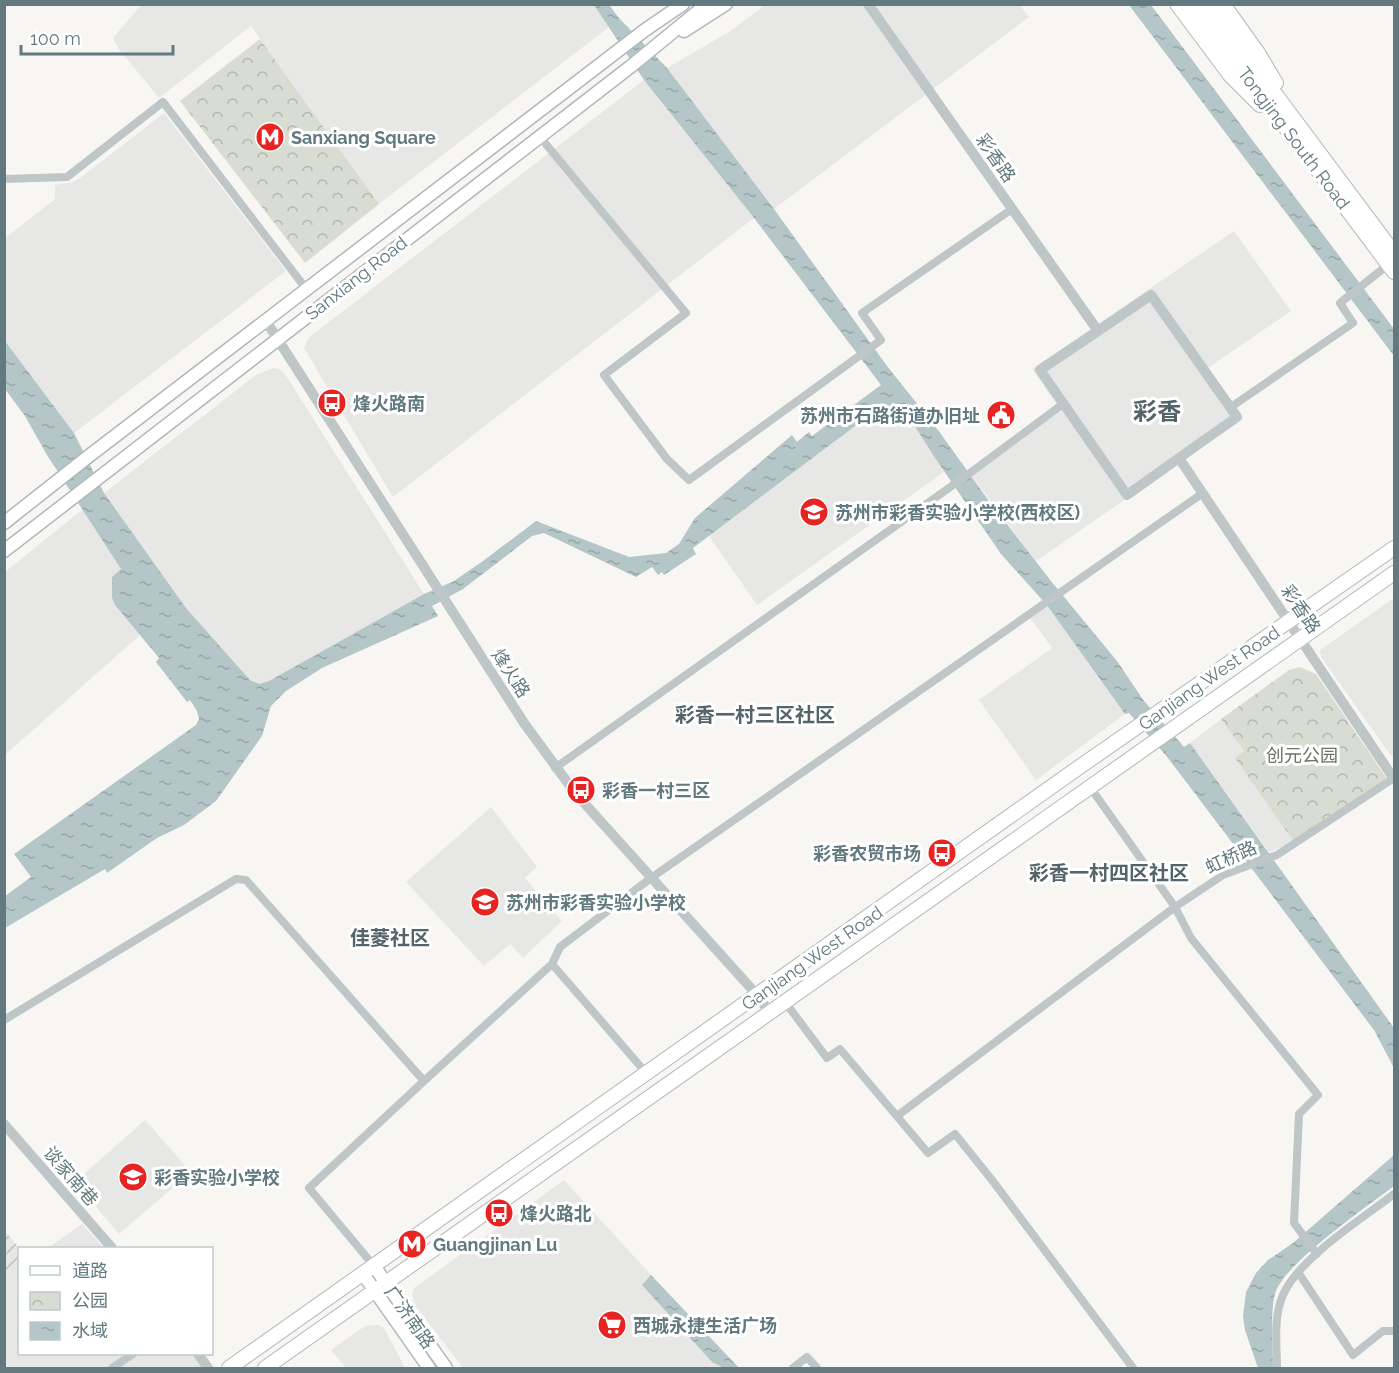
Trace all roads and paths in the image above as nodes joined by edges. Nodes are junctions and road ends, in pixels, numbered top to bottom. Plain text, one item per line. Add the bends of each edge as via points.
1 (672, 4) edge
2 (683, 4) edge
3 (726, 4) edge
4 (868, 4) edge
5 (1177, 4) edge
6 (1193, 4) edge
7 (1208, 4) edge
8 (1223, 4) edge
9 (706, 5) edge
10 (644, 31) junction
11 (654, 49) junction
12 (540, 136) junction
13 (1303, 140) junction
14 (4, 178) edge
15 (1012, 209) junction
16 (1392, 258) edge
17 (307, 290) junction
18 (266, 321) junction
19 (1098, 331) junction
20 (277, 339) junction
21 (1063, 404) junction
22 (1231, 407) junction
23 (1179, 458) junction
24 (1203, 493) junction
25 (4, 523) edge
26 (1395, 548) edge
27 (4, 551) edge
28 (1395, 573) edge
29 (1289, 622) junction
30 (1301, 639) junction
31 (555, 768) junction
32 (1394, 779) edge
33 (1090, 787) junction
34 (651, 878) junction
35 (1175, 907) junction
36 (552, 964) junction
37 (758, 996) junction
38 (785, 1002) junction
39 (770, 1012) junction
40 (4, 1020) edge
41 (646, 1074) junction
42 (424, 1081) junction
43 (897, 1116) junction
44 (4, 1124) edge
45 (1395, 1194) edge
46 (111, 1247) edge
47 (1316, 1252) junction
48 (368, 1270) junction
49 (1298, 1272) junction
50 (380, 1287) junction
51 (1395, 1331) edge
52 (130, 1355) edge
53 (199, 1355) edge
54 (112, 1368) edge
55 (208, 1368) edge
56 (229, 1368) edge
57 (265, 1368) edge
58 (429, 1368) edge
59 (446, 1368) edge
60 (793, 1368) edge
61 (817, 1368) edge
62 (1133, 1368) edge
63 (1277, 1368) edge

1 - 10 main road
2 - 10 main road, Sanxiang Road
3 - 11 main road
4 - 15 street, 彩香路
5 - 13 main road via 1230,75
6 - 13 main road, Tongjing South Road
7 - 13 main road, Tongjing South Road
8 - 13 main road via 1258,53
9 - 11 main road, Sanxiang Road
10 - 17 main road, Sanxiang Road
11 - 12 main road, Sanxiang Road
12 - 15 street via 687,313 604,375 668,459 689,480 881,340 862,313
12 - 20 main road, Sanxiang Road
13 - 16 main road, Tongjing South Road
14 - 17 street via 67,177 163,102
15 - 19 street, 彩香路
16 - 22 street via 1340,303 1353,323
17 - 18 main road, Sanxiang Road
18 - 20 street, 烽火路
18 - 25 main road, Sanxiang Road
19 - 21 street via 1040,370
19 - 22 street via 1151,295
20 - 27 main road, Sanxiang Road
20 - 31 street, 烽火路
21 - 23 street via 1127,495
21 - 31 street
22 - 23 street via 1237,417
23 - 24 street, 彩香路
24 - 29 street, 彩香路
24 - 34 street
26 - 29 main road, Ganjiang West Road
28 - 30 main road, Ganjiang West Road
29 - 30 street, 彩香路
29 - 37 main road, Ganjiang West Road
30 - 32 street, 彩香路
30 - 33 main road, Ganjiang West Road
31 - 34 street, 烽火路
32 - 35 street, 虹桥路 via 1277,855 1223,875
33 - 35 street
33 - 38 main road, Ganjiang West Road
34 - 36 street via 560,947
34 - 37 street, 烽火路
35 - 43 street, 虹桥路
35 - 47 street via 1191,938 1318,1095 1299,1114 1294,1223
36 - 41 street
36 - 42 street
37 - 39 street, 烽火路
37 - 41 main road, Ganjiang West Road
38 - 39 main road, Ganjiang West Road
38 - 43 street via 827,1058 840,1049
39 - 50 main road, Ganjiang West Road
40 - 42 street via 236,879 246,880
41 - 48 main road, Ganjiang West Road
42 - 48 street via 309,1188
43 - 62 street via 927,1153 955,1134
44 - 46 street, 谈家南巷
45 - 47 street
47 - 49 street
48 - 50 main road, 广济南路
48 - 56 main road, Ganjiang West Road
49 - 51 street via 1353,1354 1383,1331
49 - 63 street via 1282,1296 1277,1322
50 - 57 main road, Ganjiang West Road
50 - 58 main road, 广济南路
50 - 59 main road, 广济南路
52 - 54 street
53 - 55 street
60 - 61 street via 807,1357

